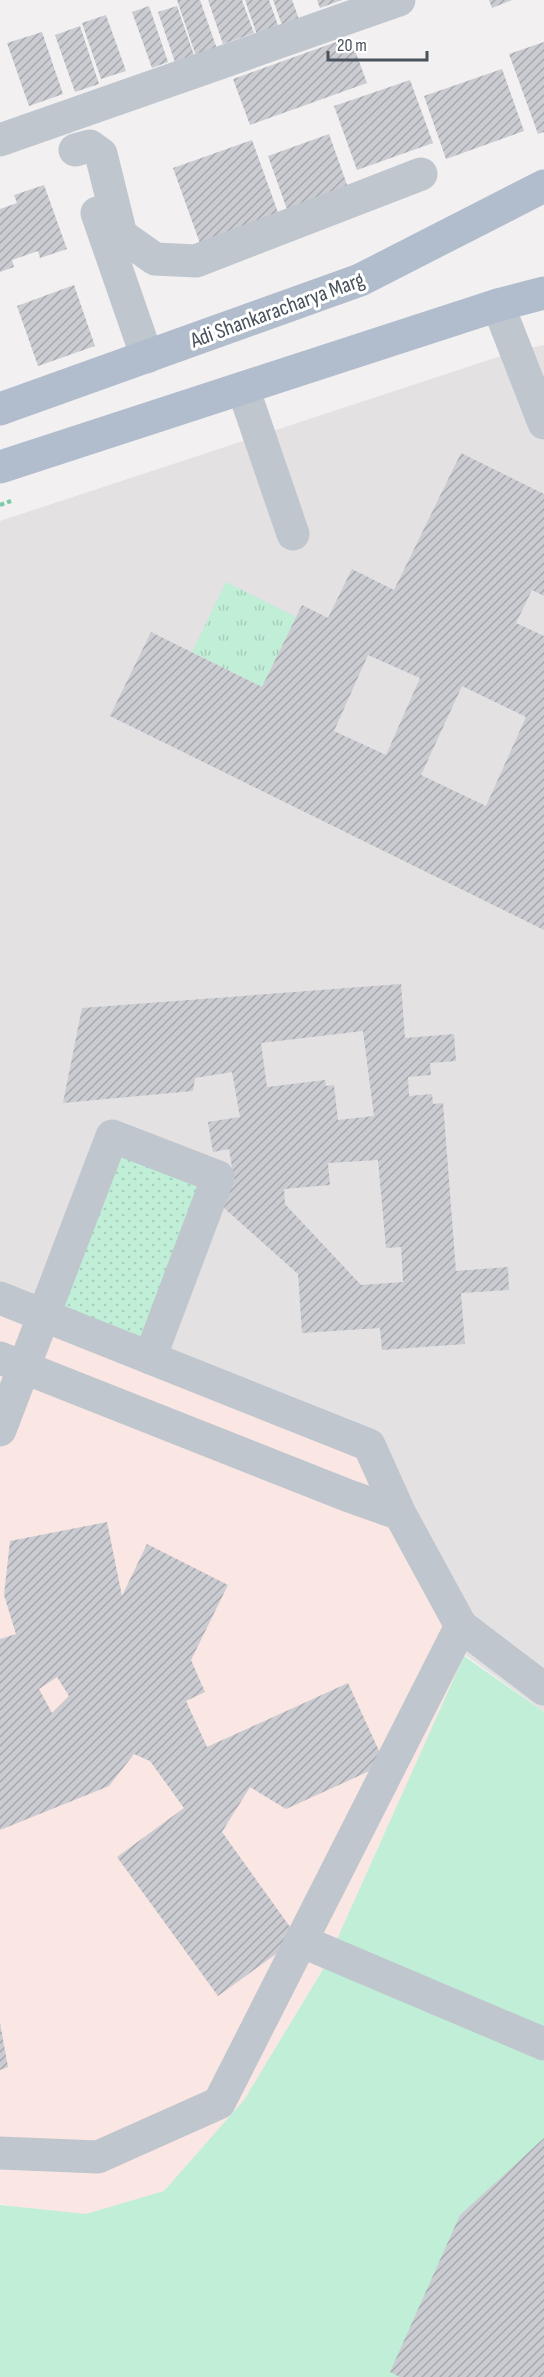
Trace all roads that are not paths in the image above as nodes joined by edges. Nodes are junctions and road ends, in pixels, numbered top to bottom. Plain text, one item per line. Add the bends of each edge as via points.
1 (399, 0) edge
2 (64, 118) junction
3 (0, 140) edge
4 (75, 150) junction
5 (421, 174) dead end
6 (544, 186) edge
7 (544, 293) edge
8 (498, 305) junction
9 (147, 357) junction
10 (243, 388) junction
11 (0, 409) edge
12 (544, 423) edge
13 (0, 467) edge
14 (293, 534) dead end
15 (0, 1298) edge
16 (44, 1315) junction
17 (150, 1358) junction
18 (12, 1363) edge
19 (0, 1430) edge
20 (400, 1514) junction
21 (461, 1626) junction
22 (544, 1689) edge
23 (301, 1941) junction
24 (544, 2044) edge
25 (0, 2153) edge

1 - 2 street
2 - 3 street
2 - 4 street
4 - 5 street via 90,146 101,154 121,235 155,260 195,261
4 - 9 street
6 - 9 main road, Adi Shankaracharya Marg via 360,280
7 - 8 main road
8 - 10 main road
8 - 12 street
9 - 11 main road, Adi Shankaracharya Marg
10 - 13 main road
10 - 14 street
15 - 16 street
16 - 17 street
16 - 17 street via 112,1136 219,1177
16 - 18 street
17 - 20 street via 369,1445
18 - 19 street
18 - 20 street
20 - 21 street
21 - 22 street
21 - 23 street
23 - 24 street
23 - 25 street via 219,2103 98,2157

